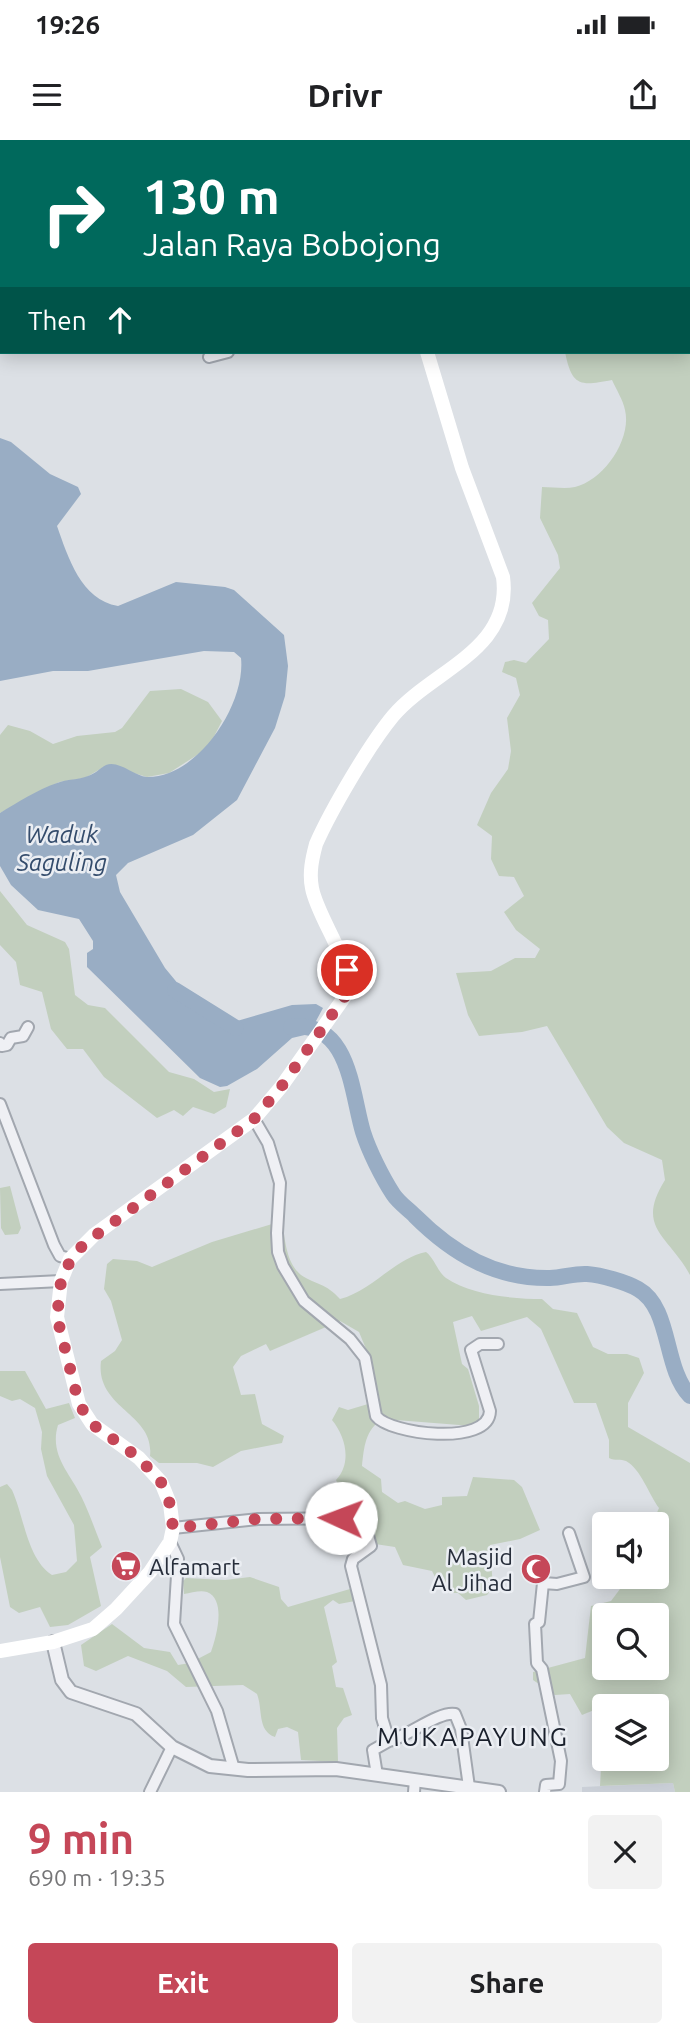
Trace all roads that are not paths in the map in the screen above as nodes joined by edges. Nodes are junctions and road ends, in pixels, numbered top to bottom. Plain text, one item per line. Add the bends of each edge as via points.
1 (220, 354) edge
2 (428, 354) edge
3 (209, 357) dead end
4 (28, 1027) dead end
5 (0, 1043) edge
6 (0, 1104) edge
7 (254, 1119) junction
8 (71, 1259) junction
9 (61, 1281) junction
10 (0, 1284) edge
11 (498, 1344) dead end
12 (569, 1533) dead end
13 (171, 1535) junction
14 (54, 1642) junction
15 (0, 1651) edge
16 (389, 1741) junction
17 (172, 1747) junction
18 (234, 1769) junction
19 (377, 1774) junction
20 (415, 1786) edge
21 (469, 1787) junction
22 (150, 1792) edge
23 (499, 1792) edge
24 (545, 1792) edge

1 - 3 street
2 - 7 main road via 506,593 499,617 482,645 392,718 316,844 311,886 351,983
4 - 5 street via 7,1045
6 - 8 street via 54,1245 60,1256
7 - 8 main road via 94,1235
7 - 11 street via 268,1143 280,1183 277,1233 283,1265 304,1301 350,1339 365,1358 381,1423 449,1434 480,1429 489,1421 490,1411 471,1350 483,1343
8 - 9 main road
9 - 10 street
9 - 13 main road via 57,1317 79,1404 92,1424 139,1458 161,1482 170,1504
12 - 24 street via 584,1577 543,1583 539,1622 535,1624 537,1663 561,1761 559,1784 546,1785
13 - 14 main road via 138,1586 105,1620 93,1629
13 - 16 street via 258,1519 363,1518 371,1546 353,1559 351,1566 381,1685
13 - 18 street via 178,1559 174,1624 217,1711
14 - 15 main road
14 - 17 street via 67,1689 136,1714
16 - 19 street via 373,1750
16 - 21 street via 455,1714
17 - 18 street via 210,1766
17 - 22 street
18 - 19 street via 303,1767
19 - 20 street
20 - 21 street
21 - 23 street

